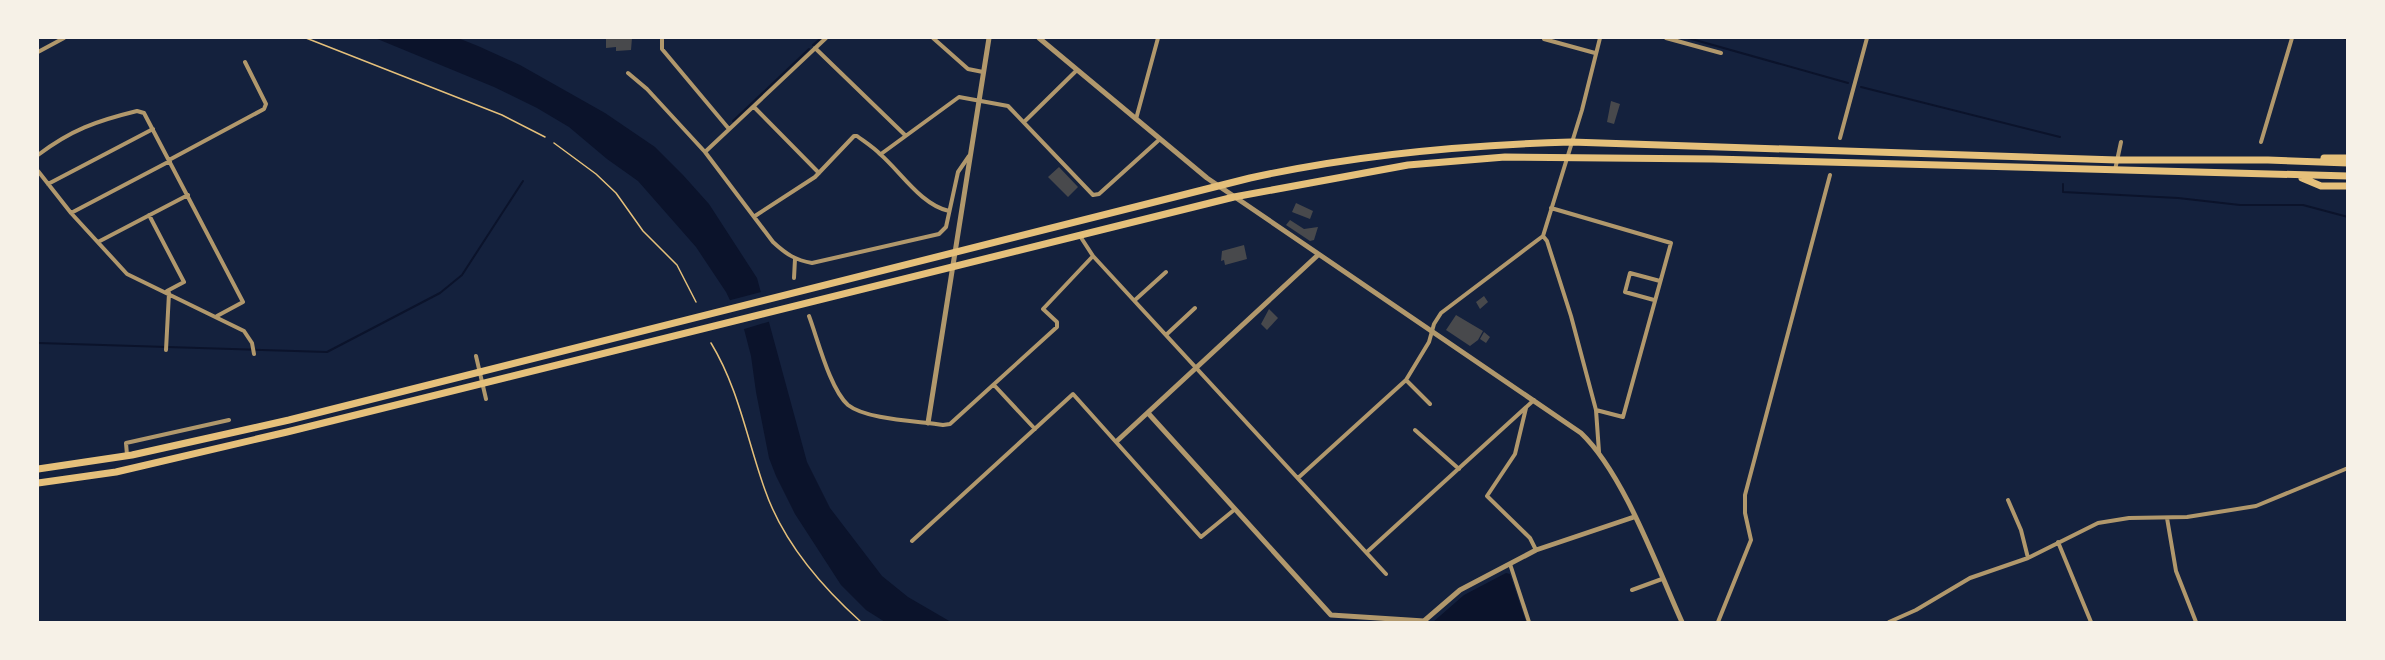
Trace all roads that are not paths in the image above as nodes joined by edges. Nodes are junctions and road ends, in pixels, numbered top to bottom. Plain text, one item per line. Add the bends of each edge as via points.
1 (64, 38) edge
2 (662, 38) edge
3 (826, 38) edge
4 (933, 38) edge
5 (989, 38) edge
6 (1040, 38) edge
7 (1158, 38) edge
8 (1600, 38) edge
9 (1666, 38) edge
10 (1867, 38) edge
11 (2292, 38) edge
12 (1544, 39) dead end
13 (815, 48) junction
14 (38, 52) edge
15 (1595, 53) junction
16 (1721, 53) dead end
17 (245, 62) dead end
18 (1077, 70) junction
19 (983, 72) junction
20 (628, 73) dead end
21 (978, 99) junction
22 (754, 107) junction
23 (1136, 120) junction
24 (1024, 122) junction
25 (153, 129) junction
26 (729, 129) junction
27 (905, 135) junction
28 (1840, 138) dead end
29 (1160, 139) junction
30 (1571, 142) junction
31 (2121, 142) dead end
32 (2261, 142) dead end
33 (705, 152) junction
34 (880, 154) junction
35 (970, 154) junction
36 (38, 155) edge
37 (1565, 158) junction
38 (2348, 158) edge
39 (2117, 160) junction
40 (2268, 160) junction
41 (169, 161) junction
42 (2348, 164) edge
43 (38, 171) edge
44 (2115, 171) junction
45 (819, 173) junction
46 (1830, 175) dead end
47 (2348, 176) edge
48 (2296, 177) junction
49 (48, 184) junction
50 (1219, 186) junction
51 (2348, 186) edge
52 (188, 195) junction
53 (1234, 197) junction
54 (1551, 208) junction
55 (949, 212) junction
56 (71, 213) junction
57 (149, 215) junction
58 (755, 216) junction
59 (1079, 236) junction
60 (1543, 236) junction
61 (98, 242) junction
62 (955, 251) junction
63 (1318, 255) junction
64 (1093, 256) junction
65 (795, 260) junction
66 (952, 267) junction
67 (1166, 272) dead end
68 (794, 278) dead end
69 (1660, 281) junction
70 (168, 292) junction
71 (1135, 300) junction
72 (1654, 300) junction
73 (1195, 308) dead end
74 (217, 316) junction
75 (809, 316) dead end
76 (1432, 331) junction
77 (1167, 334) junction
78 (166, 350) dead end
79 (254, 354) dead end
80 (476, 356) dead end
81 (1197, 368) junction
82 (480, 372) junction
83 (1406, 380) junction
84 (483, 384) junction
85 (994, 385) junction
86 (486, 399) dead end
87 (1534, 400) junction
88 (1430, 404) dead end
89 (1526, 408) junction
90 (1596, 410) junction
91 (1148, 413) junction
92 (229, 420) dead end
93 (928, 423) junction
94 (1035, 429) junction
95 (1415, 430) dead end
96 (1117, 441) junction
97 (1599, 452) junction
98 (127, 456) junction
99 (2348, 468) edge
100 (38, 469) edge
101 (1459, 469) junction
102 (1298, 478) junction
103 (38, 483) edge
104 (2008, 500) dead end
105 (1234, 510) junction
106 (1634, 516) junction
107 (2167, 518) junction
108 (912, 541) dead end
109 (2058, 542) junction
110 (1536, 550) junction
111 (1367, 552) junction
112 (2028, 558) junction
113 (1510, 563) junction
114 (1386, 574) dead end
115 (1662, 579) junction
116 (1632, 590) dead end
117 (1424, 622) edge
118 (1529, 622) edge
119 (1682, 622) edge
120 (1718, 622) edge
121 (1888, 622) edge
122 (2091, 622) edge
123 (2196, 622) edge

1 - 14 street
2 - 26 street via 662,49
3 - 13 street
4 - 19 street via 968,69
5 - 19 street
6 - 18 street
7 - 23 street
8 - 15 street
9 - 16 street
10 - 28 street
11 - 32 street
12 - 15 street
13 - 22 street
13 - 27 street
15 - 30 street
17 - 41 street via 266,105 264,109
18 - 23 street
18 - 24 street
19 - 21 street
20 - 33 street
21 - 24 street via 1008,106
21 - 27 street via 956,99
21 - 35 street
22 - 26 street
22 - 45 street
23 - 29 street
24 - 29 street via 1093,195 1099,194
25 - 36 street via 144,113 137,111 86,125
25 - 41 street
25 - 49 street
26 - 33 street
27 - 34 street
29 - 50 street
30 - 37 street
30 - 39 highway
30 - 50 highway via 1508,144 1395,156 1287,171
31 - 39 street
33 - 58 street
34 - 45 street via 854,136
34 - 55 street via 918,192
35 - 55 street via 958,172
35 - 62 street
37 - 44 highway
37 - 53 highway via 1495,158 1408,165
37 - 54 street
38 - 40 highway
39 - 40 highway
39 - 44 street
40 - 42 highway
41 - 52 street
41 - 56 street
43 - 49 street
44 - 48 highway
45 - 58 street
46 - 120 street via 1745,495 1744,513 1751,540
47 - 48 highway
48 - 51 highway via 2321,186
49 - 56 street
50 - 53 street
50 - 62 highway
52 - 57 street
52 - 74 street via 243,302
53 - 59 highway
53 - 63 street
54 - 60 street
54 - 69 street via 1671,243
55 - 65 street via 946,227 930,238 812,263
56 - 61 street
57 - 61 street
57 - 70 street via 184,282
58 - 65 street via 773,242
59 - 64 street
59 - 66 highway
60 - 76 street via 1441,313
60 - 90 street via 1571,316
61 - 70 street via 127,274
62 - 66 street
62 - 82 highway
63 - 76 street
63 - 81 street
64 - 71 street
64 - 85 street via 1043,309 1057,322 1057,327
65 - 68 street
66 - 84 highway
66 - 93 street
67 - 71 street
69 - 72 street
69 - 72 street via 1630,273 1625,292
70 - 74 street
70 - 78 street
71 - 77 street
72 - 90 street via 1623,417
73 - 77 street
74 - 79 street via 244,331
75 - 93 street via 837,390 847,404 870,414
76 - 83 street
76 - 87 street
77 - 81 street
80 - 82 street
81 - 91 street
81 - 102 street
82 - 84 street
82 - 98 highway
83 - 88 street
83 - 102 street
84 - 86 street
84 - 103 highway via 155,463
85 - 93 street via 950,424
85 - 94 street
87 - 89 street
87 - 97 street via 1581,433
89 - 101 street
89 - 110 street via 1515,454 1487,496 1530,538
90 - 97 street
91 - 96 street
91 - 105 street
92 - 98 street via 126,443
94 - 96 street via 1073,394
94 - 108 street
95 - 101 street
96 - 105 street via 1201,537
97 - 106 street
98 - 100 highway
99 - 107 street via 2256,506
101 - 111 street
102 - 111 street
104 - 112 street
105 - 117 street via 1328,613
106 - 110 street
106 - 115 street
107 - 109 street via 2098,523
107 - 123 street via 2176,571
109 - 112 street
109 - 122 street
110 - 113 street
111 - 114 street
112 - 121 street via 1970,578
113 - 117 street via 1460,590
113 - 118 street
115 - 116 street
115 - 119 street

